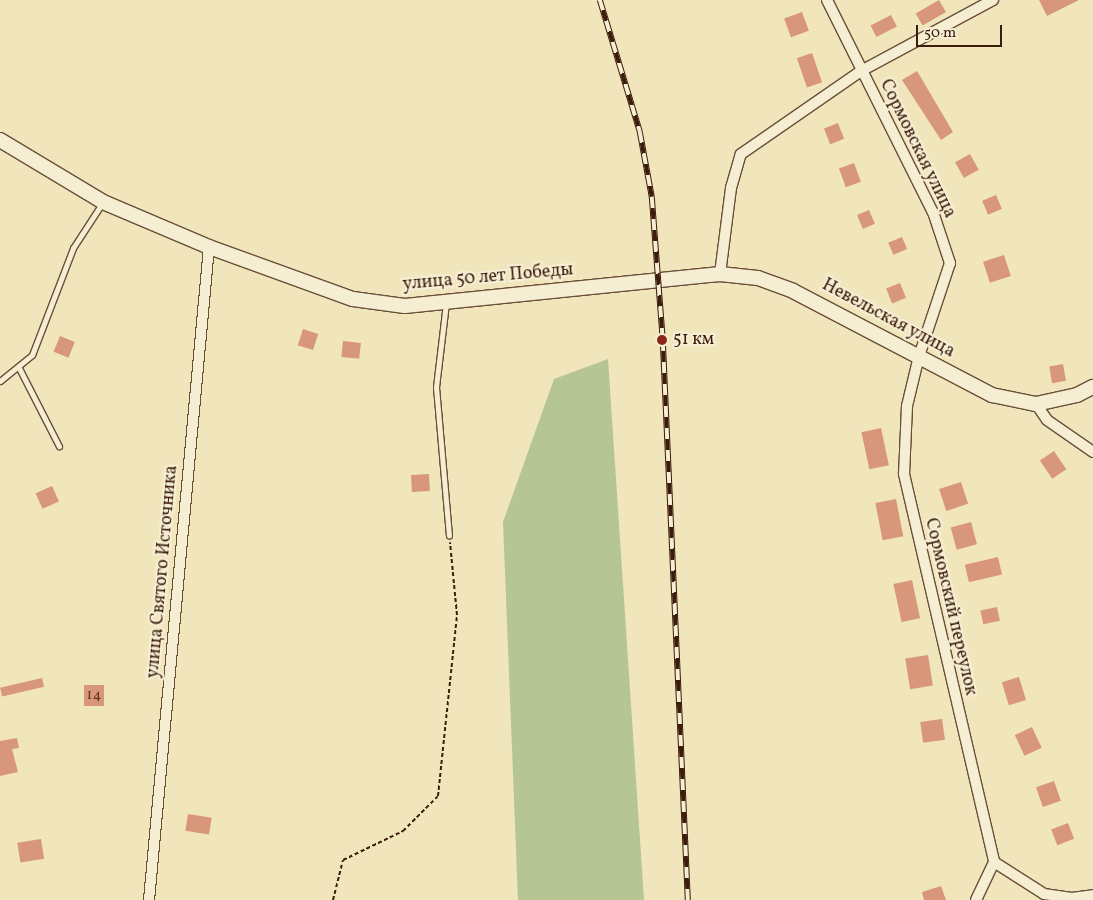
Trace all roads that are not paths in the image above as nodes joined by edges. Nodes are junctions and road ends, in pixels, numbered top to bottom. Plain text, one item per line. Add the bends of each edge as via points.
1 (827, 0) edge
2 (993, 0) edge
3 (861, 71) junction
4 (0, 140) edge
5 (104, 202) junction
6 (209, 247) junction
7 (720, 274) junction
8 (660, 281) joint
9 (446, 303) junction
10 (919, 356) junction
11 (19, 368) junction
12 (0, 380) edge
13 (1093, 386) edge
14 (1036, 404) junction
15 (59, 446) dead end
16 (1093, 452) edge
17 (450, 534) road end
18 (994, 862) junction
19 (1093, 895) edge
20 (977, 899) edge
21 (1072, 899) edge
22 (149, 900) edge

1 - 3 street, Сормовская улица
2 - 3 street
3 - 7 street, Сормовская улица via 741,154 731,188
3 - 10 street, Сормовская улица via 934,215 950,263
4 - 5 street, улица 50 лет Победы
5 - 6 street, улица 50 лет Победы
5 - 11 lane via 73,248 32,355
6 - 9 street, улица 50 лет Победы via 353,299 405,306
6 - 22 street, улица Святого Источника
7 - 8 street, Невельская улица
7 - 10 street, Невельская улица via 758,278 793,291
8 - 9 street, улица 50 лет Победы
9 - 17 lane via 436,387
10 - 14 street, Невельская улица via 992,395
10 - 18 street, Сормовский переулок via 908,406 904,474
11 - 12 lane
11 - 15 lane
13 - 14 street, Невельская улица via 1077,395
14 - 16 street via 1047,420
18 - 20 street
18 - 21 street via 1044,894
19 - 21 street

